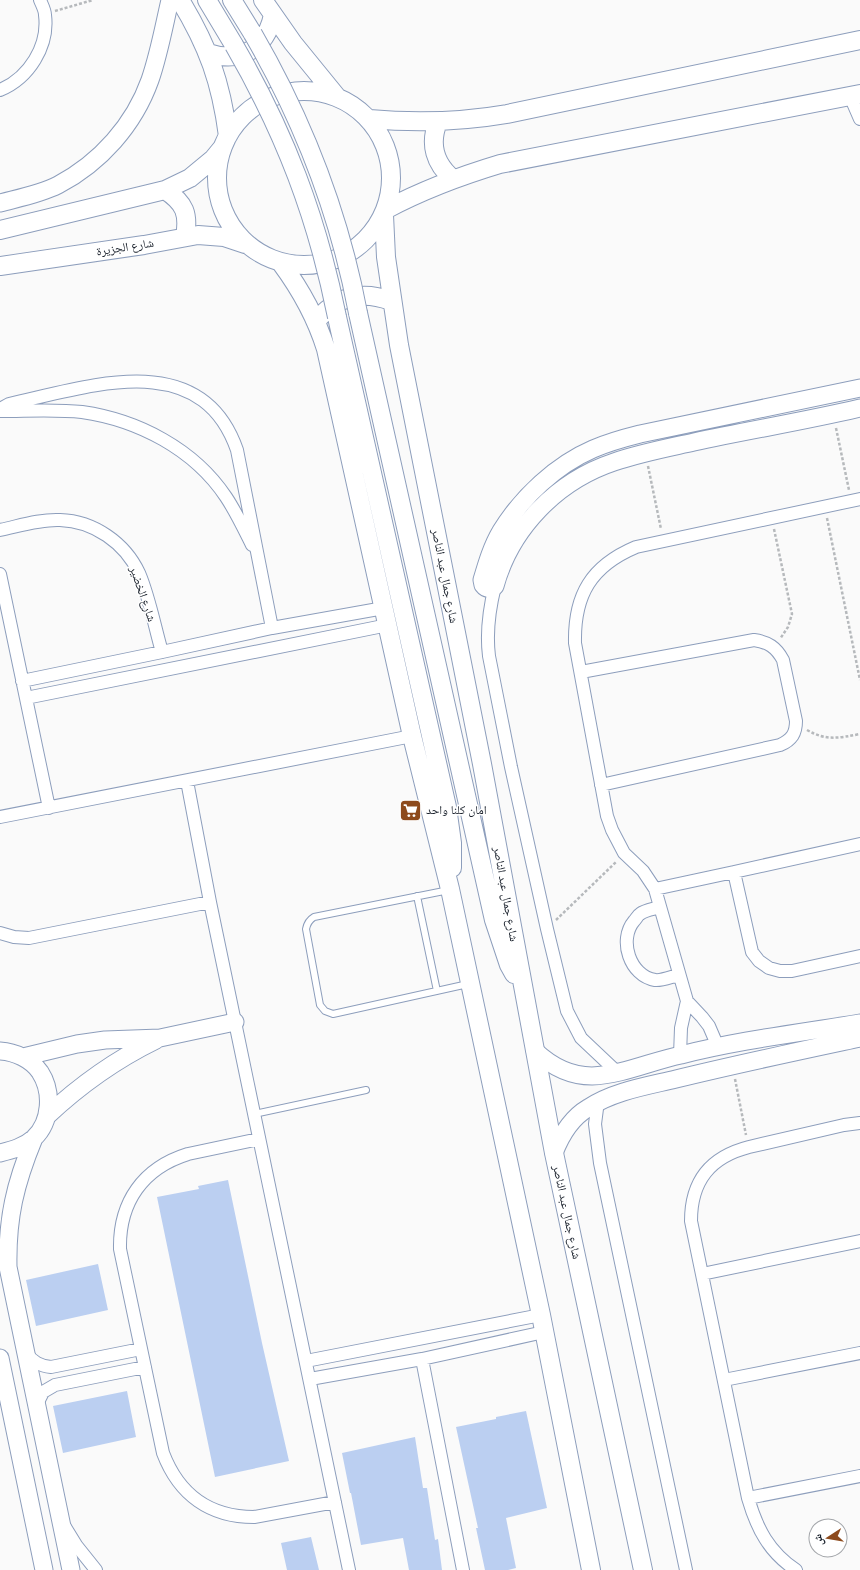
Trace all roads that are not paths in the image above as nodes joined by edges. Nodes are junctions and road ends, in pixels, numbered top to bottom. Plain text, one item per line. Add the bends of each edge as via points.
1 (40, 0) edge
2 (170, 0) edge
3 (180, 0) edge
4 (207, 0) edge
5 (232, 0) edge
6 (264, 0) edge
7 (273, 15) junction
8 (860, 40) edge
9 (208, 53) junction
10 (0, 90) edge
11 (855, 95) edge
12 (336, 97) junction
13 (369, 119) junction
14 (860, 119) edge
15 (438, 122) junction
16 (225, 142) junction
17 (453, 179) junction
18 (165, 190) junction
19 (0, 203) edge
20 (385, 212) junction
21 (0, 230) edge
22 (185, 237) junction
23 (248, 246) junction
24 (281, 263) junction
25 (0, 266) edge
26 (392, 301) junction
27 (316, 320) junction
28 (860, 388) edge
29 (860, 408) edge
30 (0, 410) edge
31 (855, 500) edge
32 (0, 530) edge
33 (260, 565) junction
34 (0, 574) edge
35 (495, 586) junction
36 (384, 608) junction
37 (388, 626) junction
38 (272, 628) junction
39 (162, 652) junction
40 (580, 672) junction
41 (22, 681) junction
42 (26, 698) junction
43 (412, 736) junction
44 (187, 781) junction
45 (601, 784) junction
46 (49, 808) junction
47 (0, 817) edge
48 (860, 844) edge
49 (734, 872) junction
50 (655, 889) junction
51 (450, 890) junction
52 (417, 896) junction
53 (210, 902) junction
54 (660, 907) junction
55 (0, 934) edge
56 (860, 956) edge
57 (680, 975) junction
58 (469, 983) junction
59 (437, 991) junction
60 (524, 992) junction
61 (687, 1001) junction
62 (235, 1022) junction
63 (860, 1023) edge
64 (160, 1038) junction
65 (860, 1038) edge
66 (718, 1047) junction
67 (0, 1051) edge
68 (535, 1051) junction
69 (680, 1055) junction
70 (23, 1057) junction
71 (727, 1066) junction
72 (617, 1072) junction
73 (366, 1090) dead end
74 (623, 1092) junction
75 (598, 1101) junction
76 (254, 1114) junction
77 (47, 1116) junction
78 (860, 1123) edge
79 (34, 1138) junction
80 (260, 1139) junction
81 (0, 1153) edge
82 (554, 1153) junction
83 (860, 1241) edge
84 (702, 1274) junction
85 (542, 1323) junction
86 (141, 1349) junction
87 (26, 1353) junction
88 (860, 1353) edge
89 (0, 1358) edge
90 (422, 1359) junction
91 (306, 1361) junction
92 (145, 1368) junction
93 (310, 1379) junction
94 (724, 1380) junction
95 (37, 1404) junction
96 (860, 1476) edge
97 (748, 1498) junction
98 (335, 1502) junction
99 (61, 1520) junction
100 (641, 1566) edge
101 (591, 1569) edge
102 (44, 1570) edge
103 (72, 1570) edge
104 (96, 1570) edge
105 (349, 1570) edge
106 (463, 1570) edge
107 (686, 1570) edge
108 (796, 1570) edge

1 - 10 street via 45,14 45,33 40,50 31,67 18,80
2 - 19 street via 148,85 126,127 107,149 81,171 57,186
3 - 9 main road
4 - 51 main road, bridge via 280,131 304,192 323,254 447,808 452,843
5 - 60 main road, bridge via 285,92 299,122 324,184 344,248 494,920 509,965
6 - 7 main road
7 - 9 main road via 268,32 250,51 225,57
7 - 12 main road
8 - 15 main road via 507,114
9 - 16 main road via 221,92
11 - 14 street
11 - 17 main road via 500,164
12 - 13 main road via 354,106
12 - 16 main road via 316,91 295,91 275,96 256,105 240,118
13 - 15 main road
13 - 20 main road via 380,134 392,171 391,190
15 - 17 main road via 433,137 435,153 442,168
16 - 18 main road via 213,159 196,173
16 - 23 main road via 218,165 220,201 226,217
17 - 20 main road via 408,198
18 - 21 main road
18 - 22 main road via 176,198 184,209 187,223
20 - 24 main road via 363,244 333,262 316,266
20 - 26 main road, شارع جمال عبد الناصر via 386,257
22 - 23 main road, شارع الجزيرة via 217,236 236,240
22 - 25 main road, شارع الجزيرة
23 - 24 main road via 263,256
24 - 27 main road via 308,303
26 - 27 main road via 371,296 350,297 331,306
26 - 60 main road, شارع جمال عبد الناصر
27 - 36 main road via 326,349
28 - 35 street via 615,440 581,455 545,480 501,532 482,580 487,588
29 - 35 street via 645,453 589,472 545,502 533,515 503,562
30 - 33 street via 62,411 100,415 137,427 171,445 201,468 226,497
30 - 33 street via 9,404 105,383 164,384 196,395 218,413 233,437
31 - 40 street via 636,547 620,554 605,564 593,577 577,608 574,625
32 - 39 street, شارع الخضير via 46,520 60,520 89,525 113,540 132,561 139,574
33 - 38 street
34 - 41 street
35 - 72 street via 488,622 489,656 567,1011 581,1038
36 - 37 main road
36 - 38 street
37 - 42 street
37 - 43 main road
38 - 39 street
39 - 41 street
40 - 45 street
40 - 45 street via 754,640 763,641 772,645 783,660 796,721 791,738 780,745
41 - 42 street
42 - 46 street
43 - 44 street
43 - 51 main road
44 - 46 street
44 - 53 street
45 - 50 street via 612,830 624,853 643,871
46 - 47 street
48 - 49 street
49 - 50 street
49 - 56 street via 752,952 769,968 792,971
50 - 54 street
51 - 52 lane
51 - 58 main road
52 - 59 lane
52 - 59 lane via 310,919 306,929 320,1005 325,1011 333,1014
53 - 55 street via 29,938
53 - 62 street
54 - 57 street
54 - 57 street via 639,914 632,923 627,934 630,958 640,972 656,980
57 - 61 street
58 - 59 lane
58 - 85 main road
60 - 68 main road, شارع جمال عبد الناصر
61 - 66 street via 709,1026
61 - 69 street via 681,1028
62 - 64 street
62 - 76 street
63 - 66 street
64 - 70 street via 84,1043
64 - 77 street via 135,1050 94,1076
65 - 71 street
66 - 69 street
66 - 71 street
67 - 70 street
68 - 72 street via 552,1065 572,1073 593,1076
68 - 82 main road, شارع جمال عبد الناصر
69 - 72 street
70 - 77 street via 40,1072 48,1093
71 - 74 street
72 - 74 street via 614,1084
73 - 76 lane
74 - 75 street
75 - 82 street via 571,1122
75 - 107 street via 595,1124 600,1163
76 - 80 street
77 - 79 street
78 - 84 street via 749,1147 723,1156 711,1165 701,1177 691,1206 691,1221
79 - 81 street via 17,1149
79 - 87 street via 12,1201 7,1245 8,1267
80 - 86 street via 177,1158 152,1172 133,1194 120,1226 120,1249
80 - 91 street
82 - 100 main road, شارع جمال عبد الناصر
83 - 84 street
84 - 94 street
85 - 90 street
85 - 91 street
85 - 101 main road
86 - 87 street via 51,1367 36,1363
86 - 92 street
87 - 95 street
88 - 94 street
89 - 102 street
90 - 93 street
90 - 106 street
91 - 93 street
92 - 95 street via 55,1385 43,1392
92 - 98 street via 163,1453 181,1486 199,1502 220,1512 243,1517
93 - 98 street
94 - 97 street
95 - 99 street
96 - 97 street
97 - 108 street via 763,1537 776,1553
98 - 105 street
99 - 103 street
99 - 104 street via 76,1545

